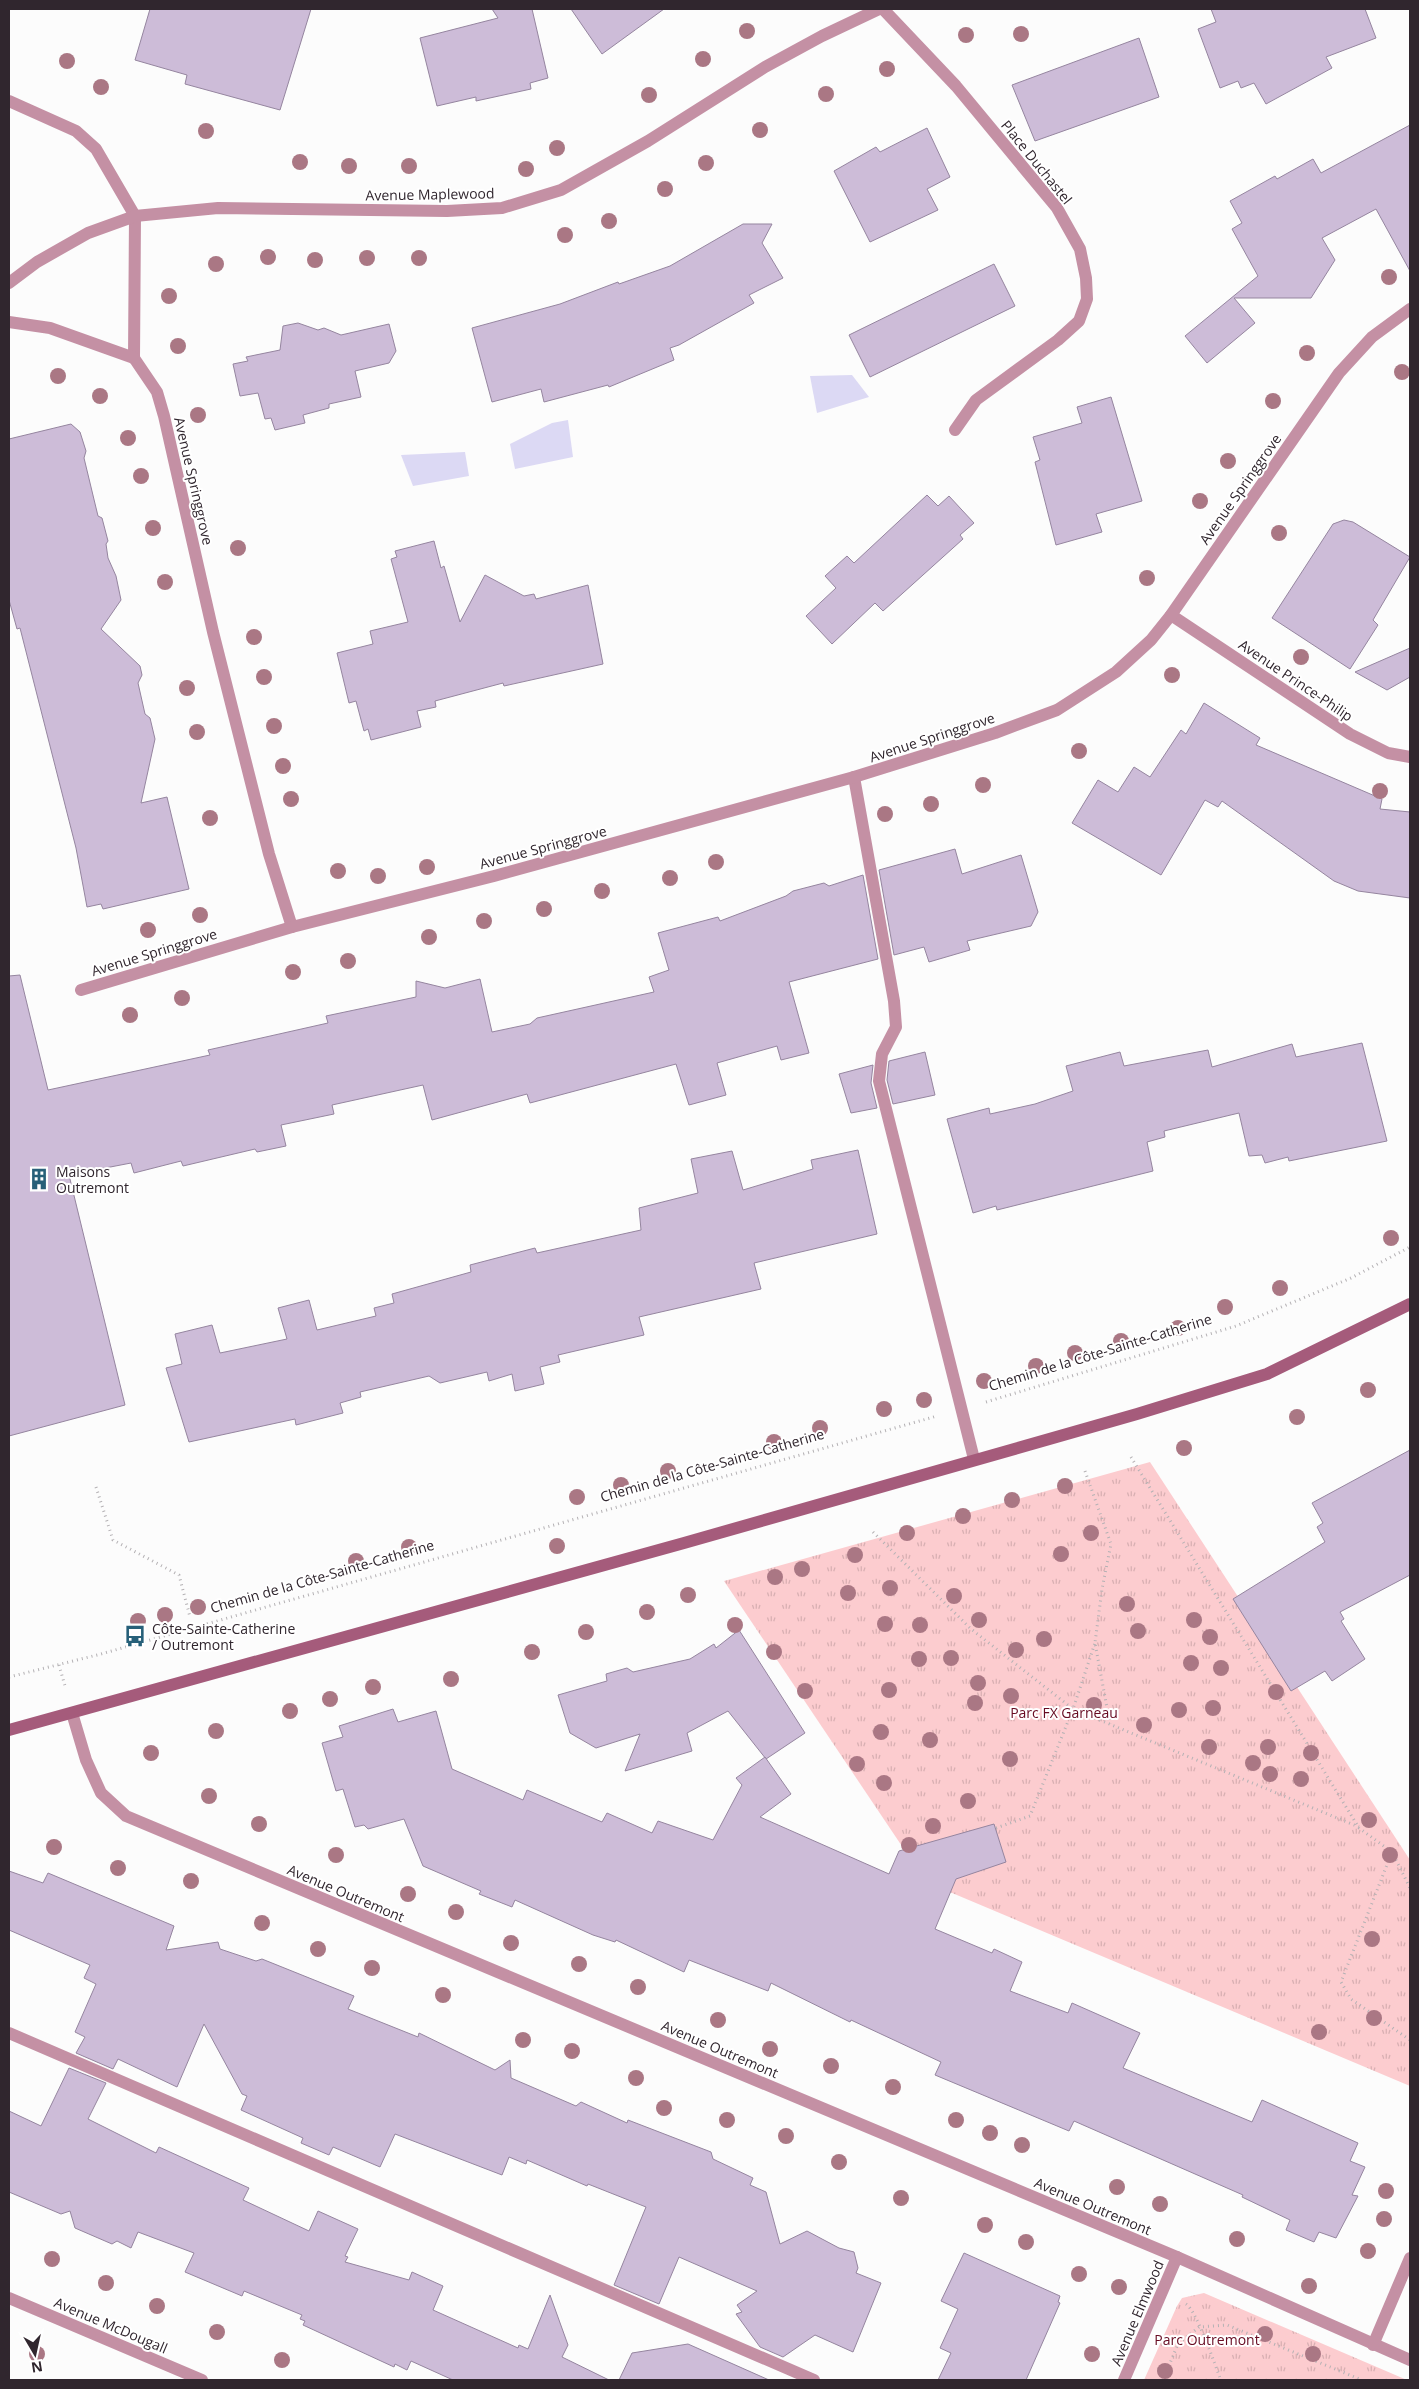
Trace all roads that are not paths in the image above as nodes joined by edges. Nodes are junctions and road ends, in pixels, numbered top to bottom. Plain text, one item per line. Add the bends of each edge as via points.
1 (879, 9) edge
2 (884, 9) edge
3 (9, 101) edge
4 (135, 216) junction
5 (9, 283) edge
6 (1410, 309) edge
7 (9, 322) edge
8 (134, 358) junction
9 (956, 430) dead end
10 (1171, 615) junction
11 (1410, 756) edge
12 (854, 777) junction
13 (292, 927) junction
14 (81, 990) dead end
15 (1410, 1304) edge
16 (974, 1459) junction
17 (72, 1713) junction
18 (9, 1730) edge
19 (9, 2032) edge
20 (1177, 2258) junction
21 (1410, 2258) edge
22 (9, 2298) edge
23 (1373, 2345) junction
24 (1410, 2360) edge
25 (202, 2380) edge
26 (814, 2380) edge
27 (1124, 2380) edge

1 - 4 street, Avenue Maplewood via 765,67 648,141 561,190 502,208 447,211 218,208
2 - 9 street, Place Duchastel via 956,86 1057,208 1080,249 1086,278 1087,299 1079,321 976,400
3 - 4 street via 76,130 96,149
4 - 5 street, Avenue Maplewood via 88,233 37,262
4 - 8 street
6 - 10 street, Avenue Springgrove via 1372,337 1339,373
7 - 8 street via 50,328
8 - 13 street, Avenue Springgrove via 157,392 164,416 269,854
10 - 11 street, Avenue Prince-Philip via 1350,734 1388,753
10 - 12 street, Avenue Springgrove via 1151,640 1116,672 1057,710
12 - 13 street, Avenue Springgrove via 494,876
12 - 16 street via 894,1001 896,1027 882,1054 879,1081
13 - 14 street, Avenue Springgrove
15 - 16 main road via 1267,1374
16 - 17 main road
17 - 18 main road
17 - 20 street, Avenue Outremont via 86,1760 101,1793 126,1816
19 - 26 street
20 - 23 street, Avenue Outremont
20 - 27 street, Avenue Elmwood
21 - 23 street
22 - 25 street, Avenue McDougall
23 - 24 street, Avenue Outremont

